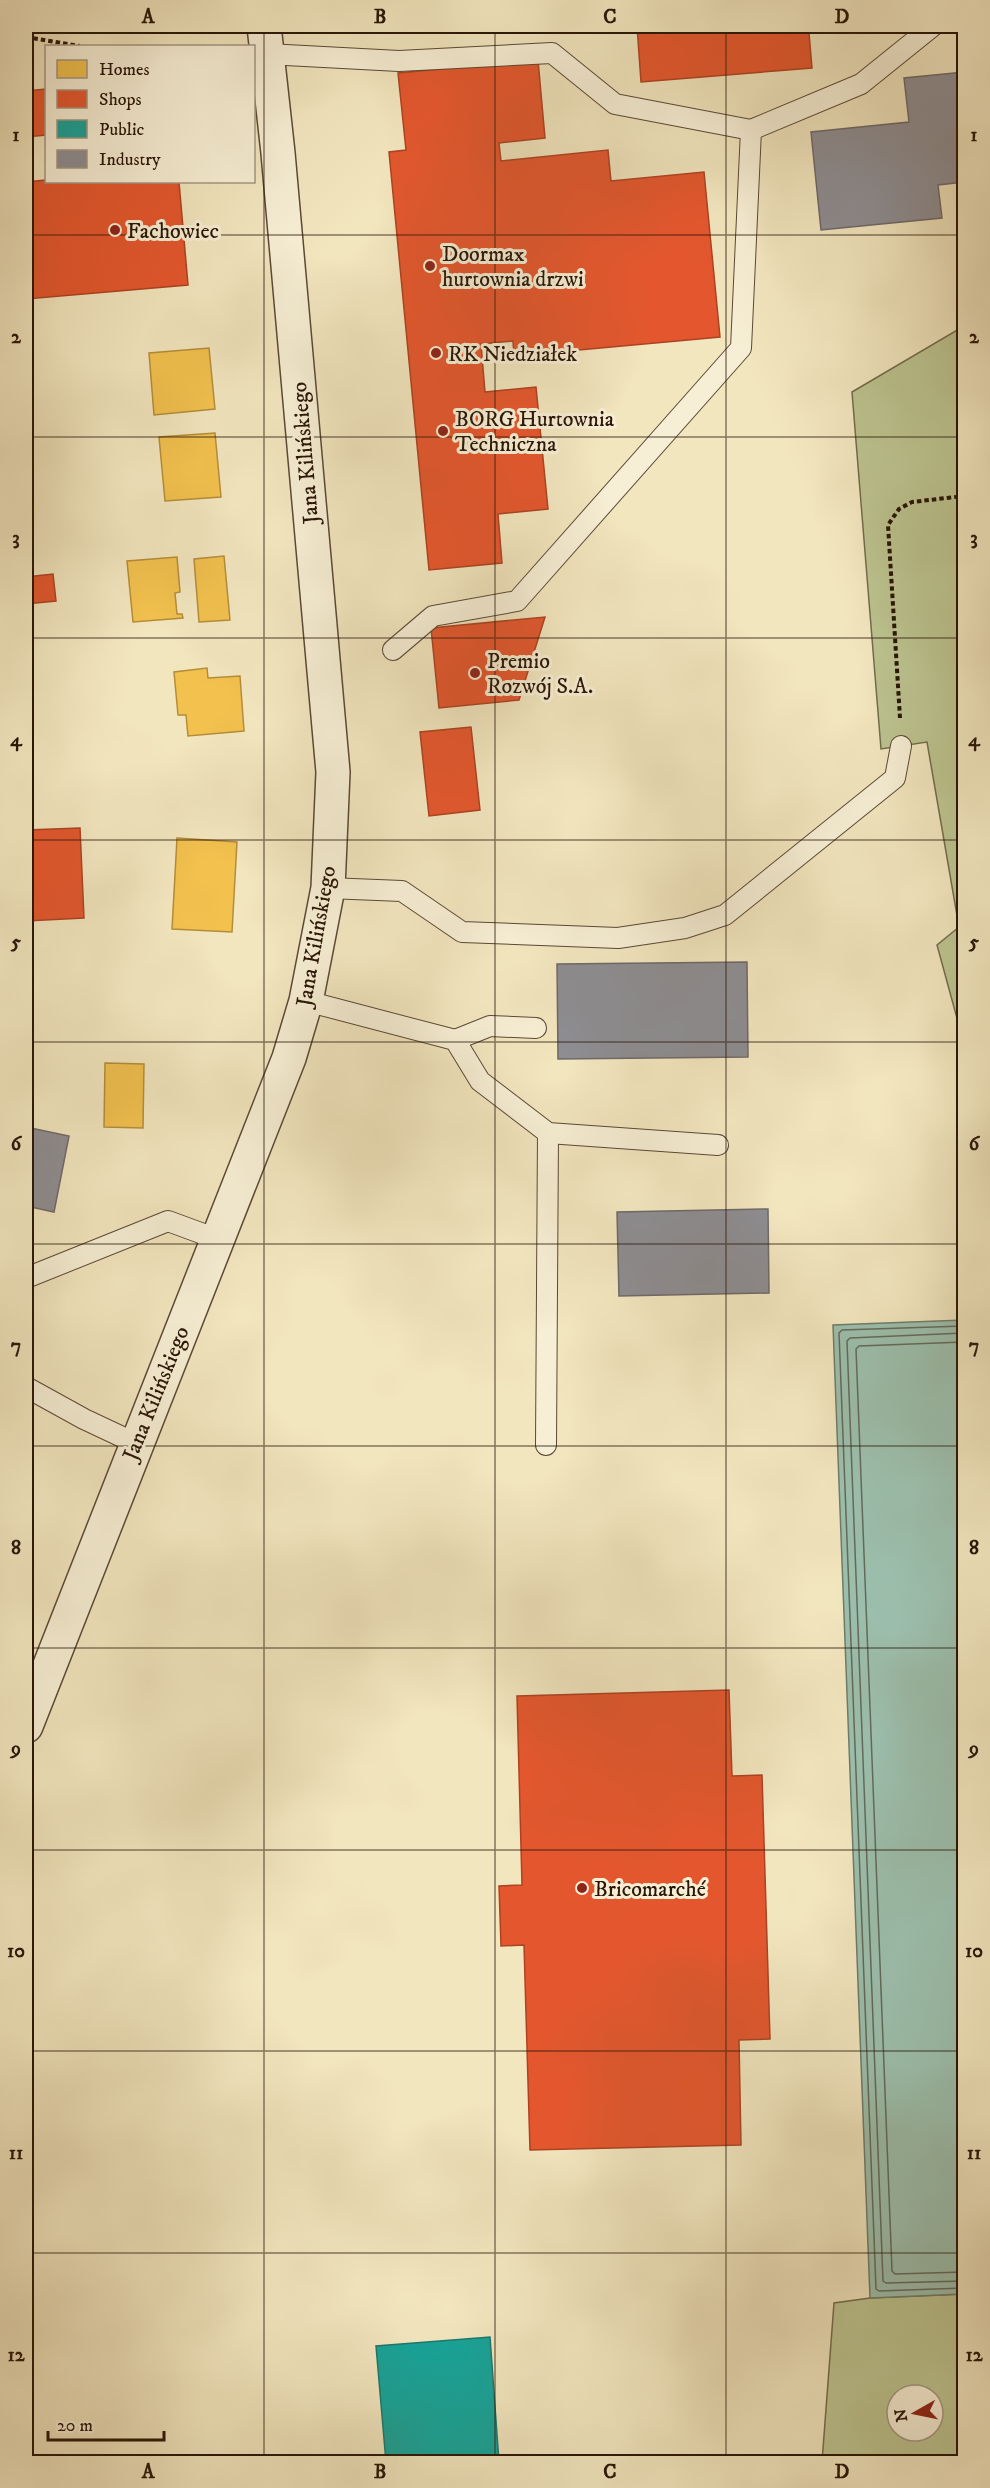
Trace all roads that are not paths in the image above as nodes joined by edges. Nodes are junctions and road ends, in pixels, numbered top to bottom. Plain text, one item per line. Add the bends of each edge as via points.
1 (933, 26) edge
2 (265, 40) edge
3 (751, 130) junction
4 (393, 650) dead end
5 (901, 746) road end
6 (328, 888) junction
7 (306, 1001) junction
8 (536, 1028) dead end
9 (455, 1040) junction
10 (548, 1133) junction
11 (718, 1144) dead end
12 (217, 1239) junction
13 (26, 1281) edge
14 (26, 1387) edge
15 (135, 1443) junction
16 (546, 1446) dead end
17 (26, 1726) edge

1 - 3 lane via 861,84
2 - 3 lane via 399,60 552,53 615,104
2 - 6 street, Jana Kilińskiego via 333,772
3 - 4 lane via 741,348 517,601 433,616
5 - 6 lane via 895,778 725,915 685,928 618,938 462,932 402,891
6 - 7 street, Jana Kilińskiego
7 - 9 lane
7 - 12 street, Jana Kilińskiego via 289,1058
8 - 9 lane via 490,1026
9 - 10 lane via 480,1081
10 - 11 lane
10 - 16 lane
12 - 13 lane via 168,1221
12 - 15 street, Jana Kilińskiego
14 - 15 lane
15 - 17 street, Jana Kilińskiego

